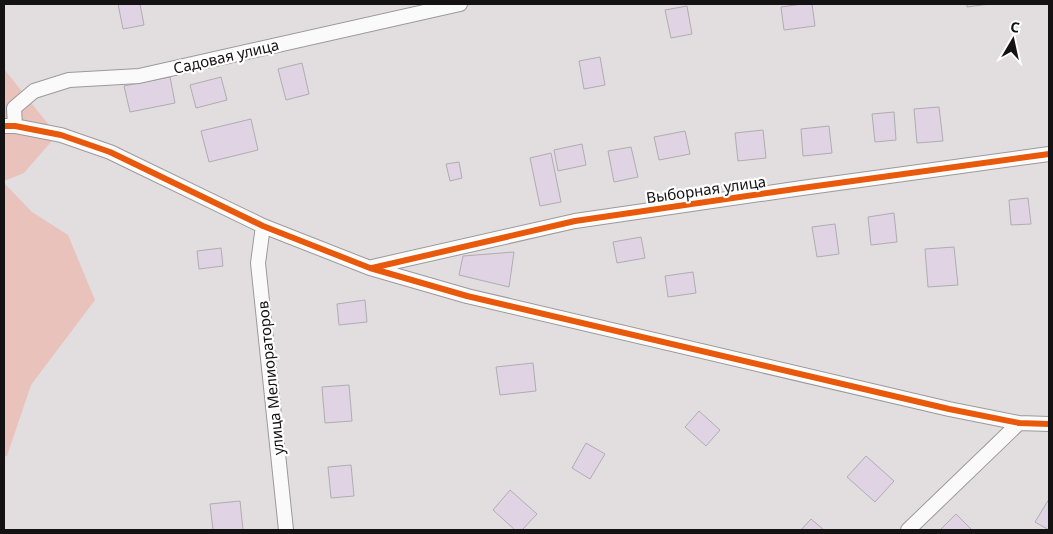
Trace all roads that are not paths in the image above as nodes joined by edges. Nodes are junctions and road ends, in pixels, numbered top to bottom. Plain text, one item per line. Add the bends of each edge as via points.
1 (460, 4) edge
2 (9, 126) edge
3 (1049, 154) edge
4 (263, 226) junction
5 (370, 268) junction
6 (1019, 423) junction
7 (1049, 424) edge
8 (286, 530) edge
9 (908, 530) edge

1 - 2 street, Садовая улица via 139,76 69,80 34,91 14,108
2 - 4 street via 61,135 110,152
3 - 5 street, Выборная улица via 575,222
4 - 5 street
4 - 8 street, улица Мелиораторов via 258,263
5 - 6 street via 467,296
6 - 7 street
6 - 9 street

